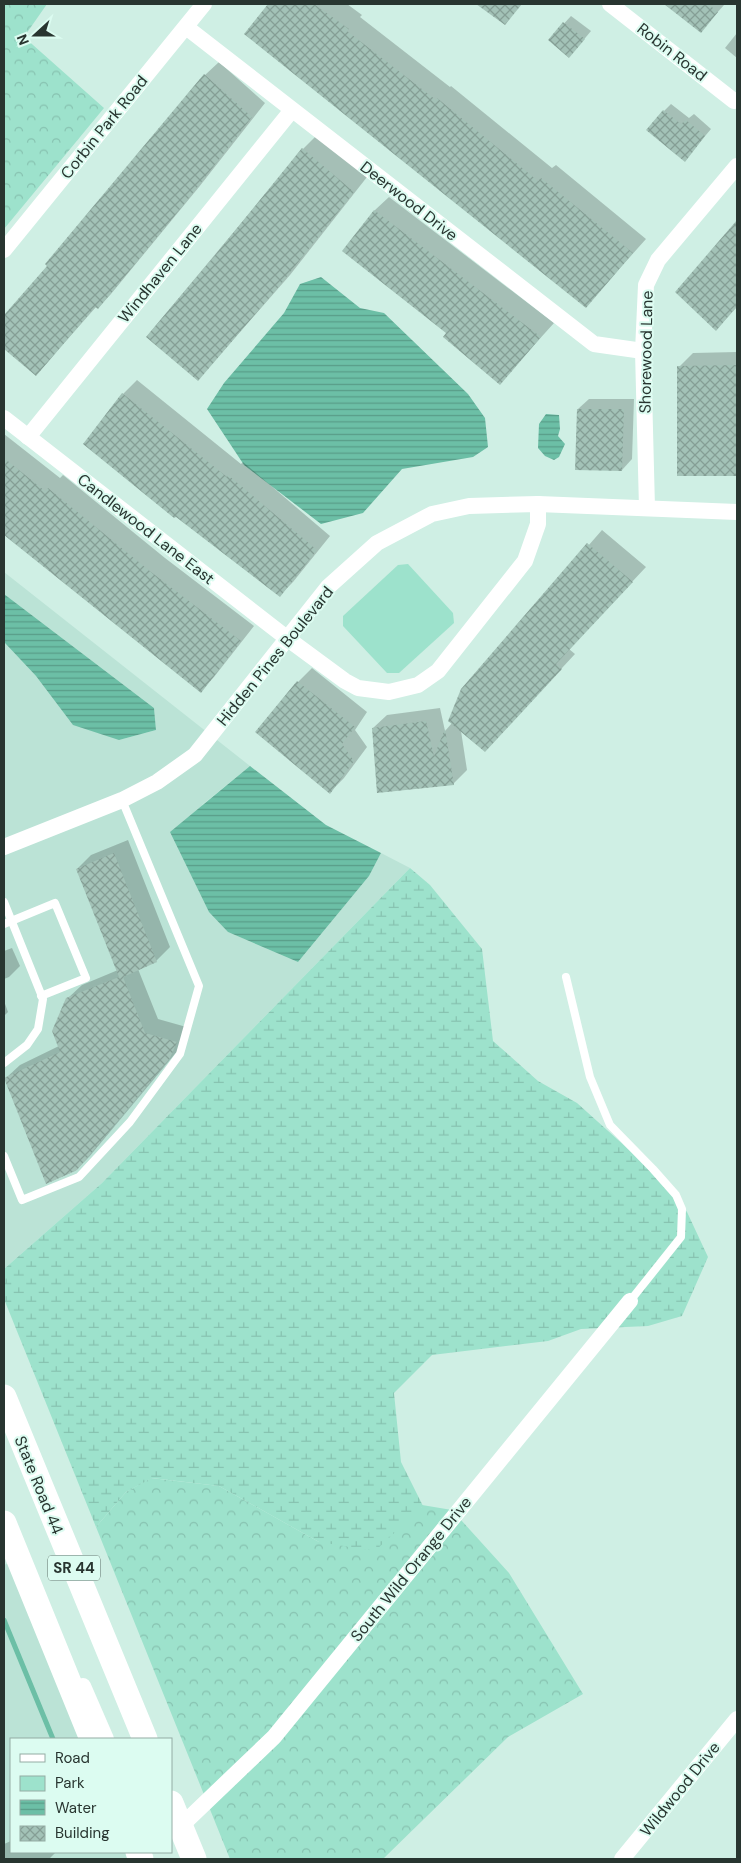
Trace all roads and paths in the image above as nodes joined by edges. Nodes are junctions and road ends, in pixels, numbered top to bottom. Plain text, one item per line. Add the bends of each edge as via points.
1 (204, 4) edge
2 (610, 4) edge
3 (186, 27) junction
4 (734, 100) dead end
5 (292, 110) junction
6 (737, 166) edge
7 (4, 250) edge
8 (643, 351) junction
9 (4, 418) edge
10 (28, 437) junction
11 (538, 504) junction
12 (647, 508) junction
13 (737, 512) edge
14 (288, 639) junction
15 (122, 800) junction
16 (4, 847) edge
17 (4, 902) edge
18 (8, 923) edge
19 (566, 977) dead end
20 (41, 996) junction
21 (4, 1063) edge
22 (4, 1156) edge
23 (630, 1301) joint
24 (4, 1397) edge
25 (4, 1522) edge
26 (737, 1719) edge
27 (92, 1738) edge
28 (106, 1738) edge
29 (145, 1738) edge
30 (174, 1818) edge
31 (194, 1859) edge
32 (622, 1859) edge

1 - 3 street, Corbin Park Road
2 - 4 street, Robin Road
3 - 5 street, Deerwood Drive
3 - 7 street, Corbin Park Road
5 - 8 street, Deerwood Drive via 594,344
5 - 10 street, Windhaven Lane
6 - 8 street, Shorewood Lane via 658,260 646,285
8 - 12 street, Shorewood Lane
9 - 10 street, Candlewood Lane East
10 - 14 street, Candlewood Lane East
11 - 12 street, Hidden Pines Boulevard
11 - 14 street, Hidden Pines Boulevard via 469,506 432,514 377,543 328,587
11 - 14 street, Candlewood Lane East via 538,524 525,561 438,671 418,685 389,692 358,688
12 - 13 street, Hidden Pines Boulevard
14 - 15 street, Hidden Pines Boulevard via 195,756
15 - 16 street, Hidden Pines Boulevard
15 - 22 lane via 199,986 180,1054 130,1122 79,1177 22,1200
17 - 18 lane
18 - 20 lane
18 - 20 lane via 55,903 86,978
19 - 23 lane via 590,1077 610,1125 676,1196 682,1210 681,1237
20 - 21 lane via 38,1029 27,1045
23 - 30 street, South Wild Orange Drive via 274,1736
24 - 29 main road, State Road 44 / SR 44
25 - 27 main road, SR 44
25 - 28 street via 69,1654
26 - 32 street, Wildwood Drive
30 - 31 main road

